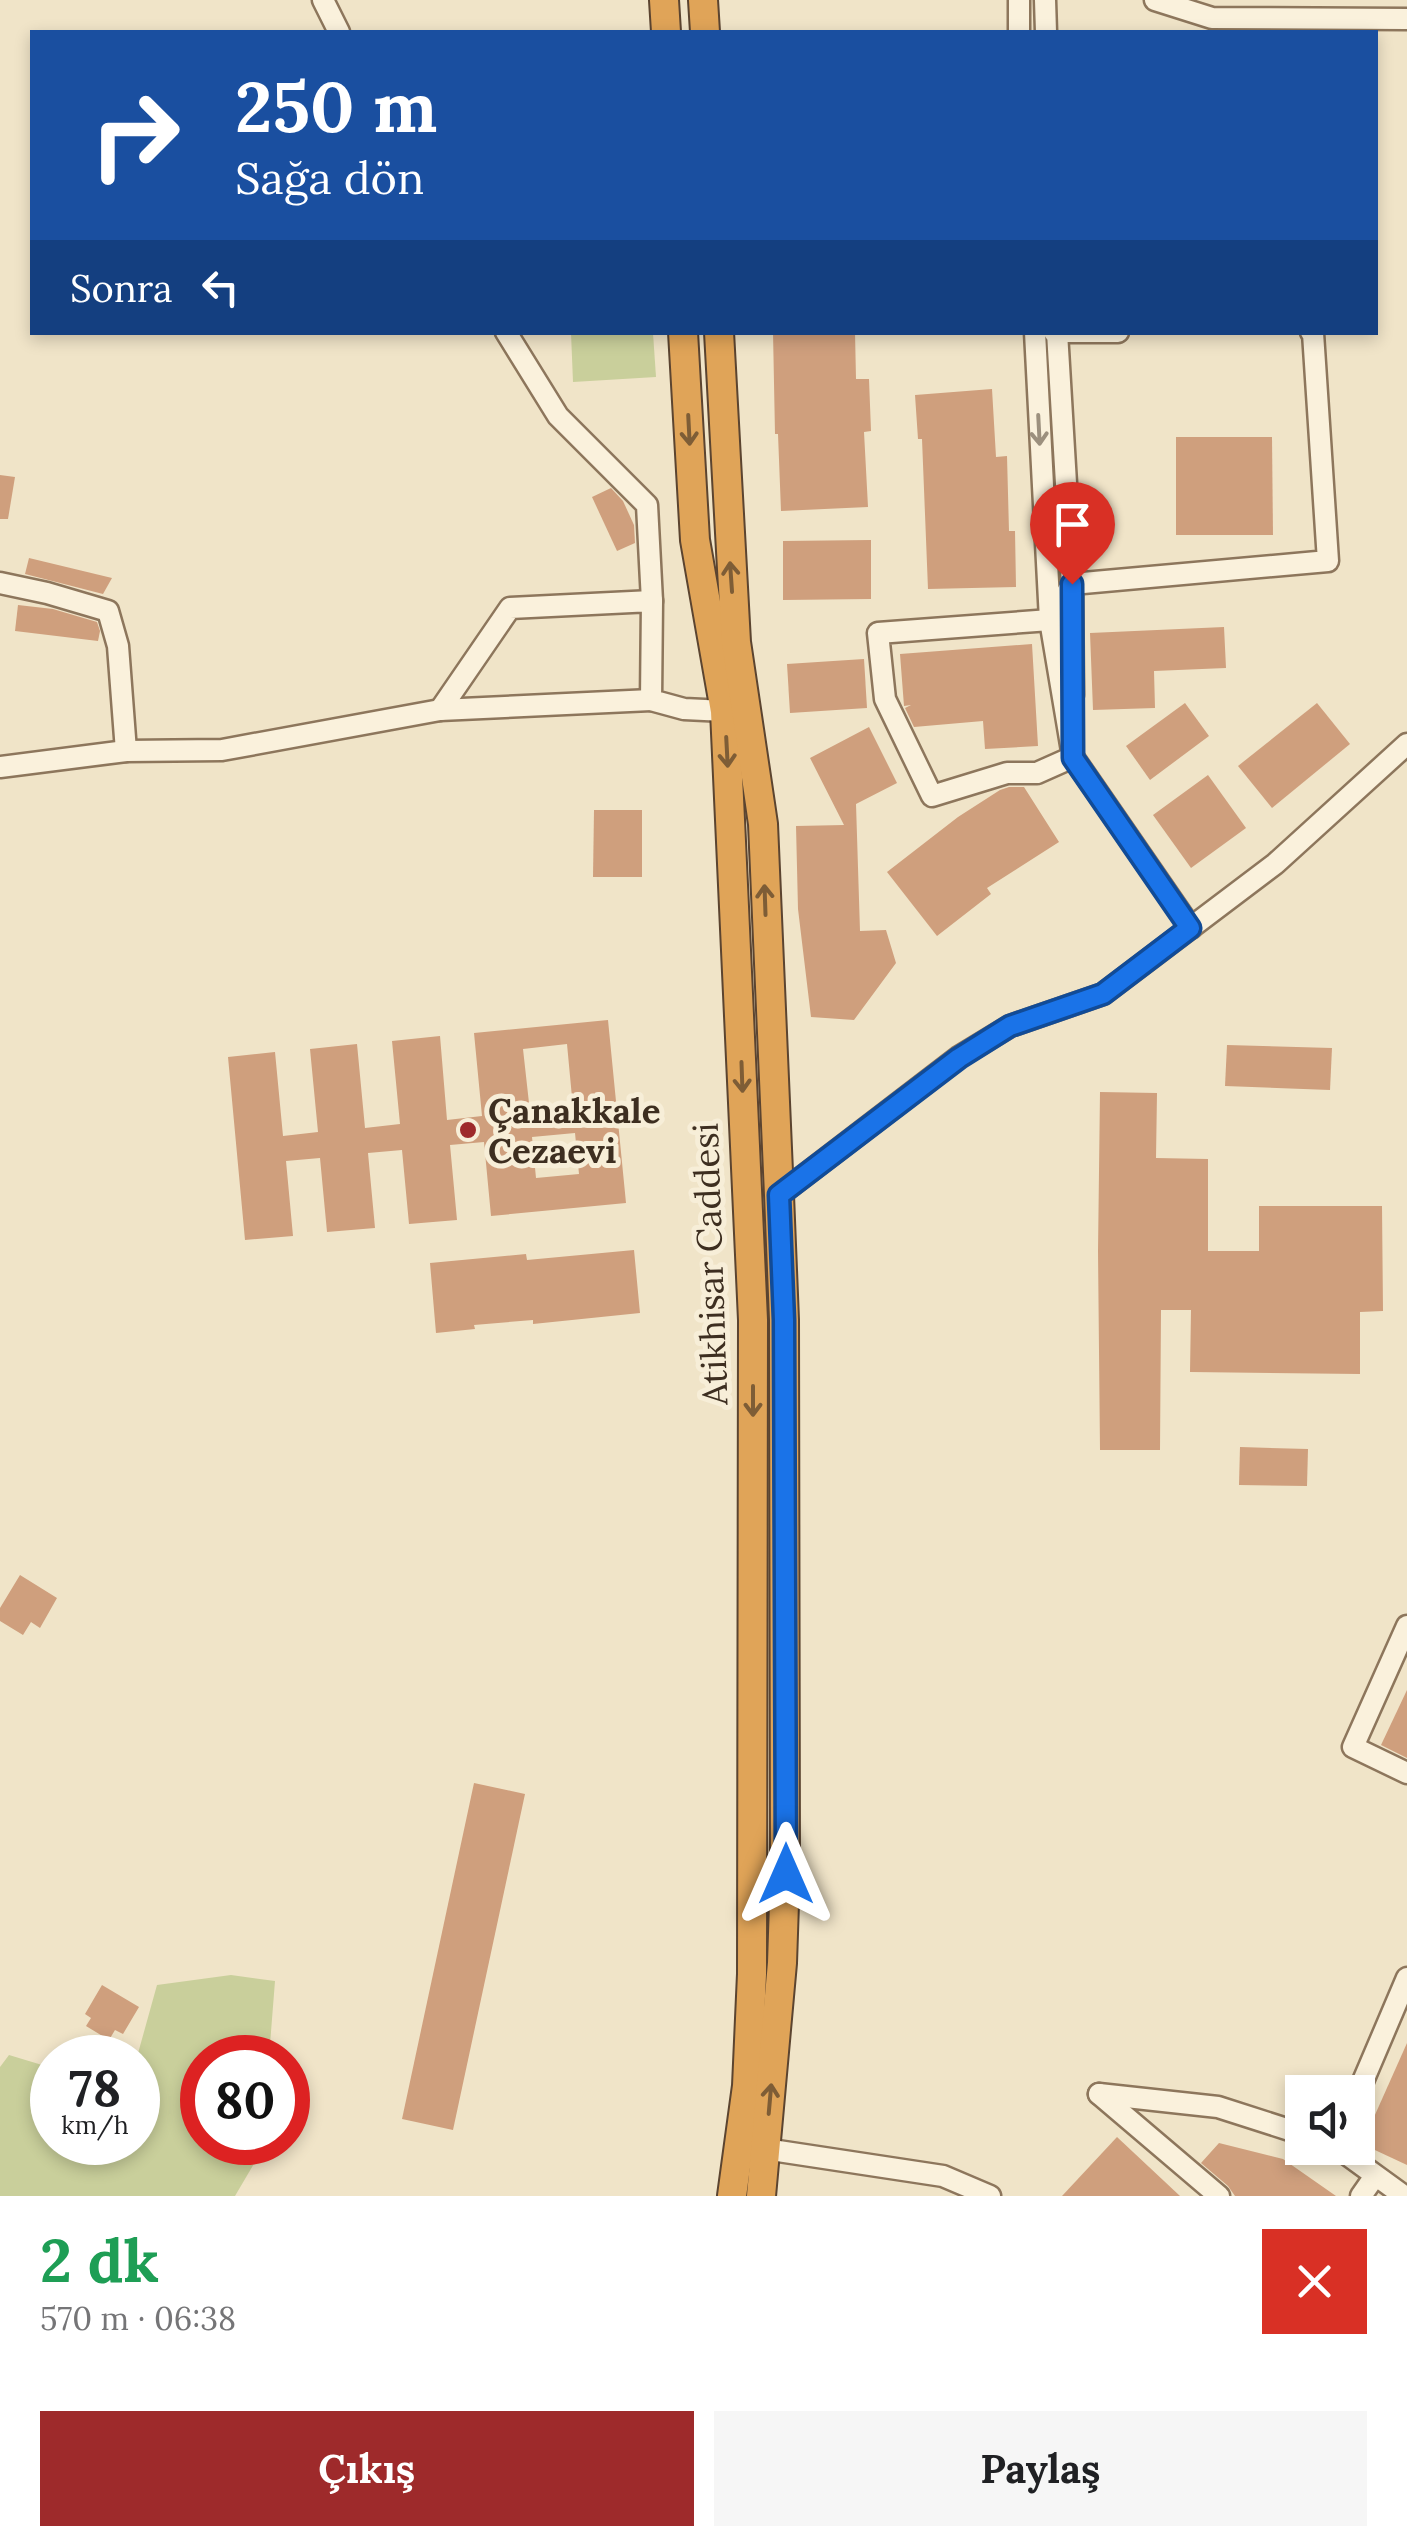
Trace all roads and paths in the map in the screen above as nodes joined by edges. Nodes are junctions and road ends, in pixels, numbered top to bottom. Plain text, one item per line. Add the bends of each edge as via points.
1 (323, 0) edge
2 (664, 0) edge
3 (704, 0) edge
4 (1019, 0) edge
5 (1045, 0) edge
6 (1155, 0) edge
7 (1407, 19) edge
8 (338, 30) edge
9 (666, 30) edge
10 (705, 30) edge
11 (1019, 30) edge
12 (1046, 30) edge
13 (508, 335) edge
14 (683, 335) edge
15 (719, 335) edge
16 (1034, 335) edge
17 (1056, 335) edge
18 (1313, 335) edge
19 (0, 584) edge
20 (1072, 584) junction
21 (652, 602) junction
22 (1050, 620) junction
23 (651, 700) junction
24 (440, 710) junction
25 (725, 711) junction
26 (1407, 744) edge
27 (126, 751) junction
28 (1073, 758) junction
29 (0, 766) edge
30 (1190, 928) junction
31 (766, 941) junction
32 (736, 944) junction
33 (779, 1195) junction
34 (1407, 1626) edge
35 (1407, 1773) edge
36 (1407, 1978) edge
37 (1365, 2075) edge
38 (1285, 2129) edge
39 (765, 2149) junction
40 (1360, 2165) edge
41 (1375, 2176) junction
42 (732, 2196) edge
43 (761, 2196) edge
44 (988, 2196) edge
45 (1218, 2196) edge
46 (1361, 2196) edge
47 (1404, 2196) edge

1 - 8 street
2 - 9 highway
3 - 10 highway
4 - 11 street
5 - 12 street
6 - 7 street via 1212,18
13 - 21 street via 558,416 647,504
14 -> 25 highway, Atikhisar Caddesi via 695,540
31 -> 15 highway, Atikhisar Caddesi via 763,824 736,642
16 -> 22 street
17 - 20 street
18 - 20 street via 1328,561
19 - 27 street via 108,611 118,646
20 - 22 street
20 - 28 street
21 - 23 street
21 - 24 street via 510,608
22 - 28 street
22 - 28 street via 878,633 885,699 932,796 1007,774 1037,773
23 - 24 street
23 - 25 street via 684,710
24 - 27 street via 222,750
25 -> 32 highway, Atikhisar Caddesi
26 - 30 street via 1275,864
27 - 29 street
28 - 30 street
30 - 33 street via 1103,994 1010,1026 959,1058
31 - 32 highway
31 - 33 highway, Atikhisar Caddesi
32 -> 42 highway, Atikhisar Caddesi via 753,1320 754,1698 747,2086
39 -> 33 highway, Atikhisar Caddesi via 786,1874
34 - 35 street via 1353,1747
36 - 37 street
38 - 45 street via 1218,2107 1099,2094
39 - 43 highway, Atikhisar Caddesi
39 - 44 street via 943,2176
40 - 41 street
41 - 46 street
41 - 47 street

